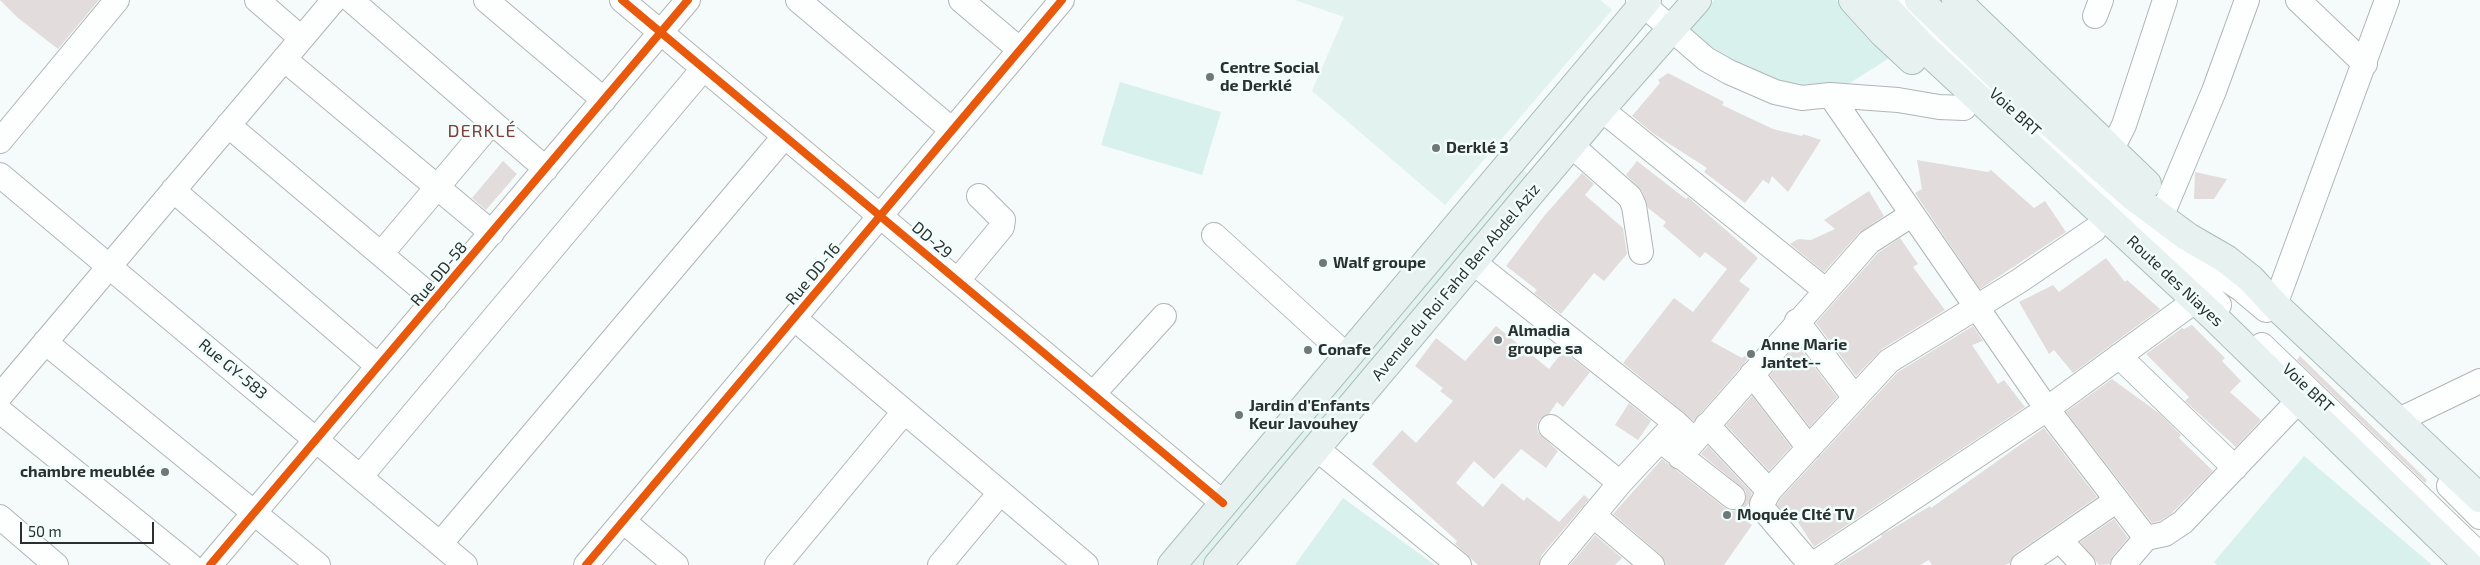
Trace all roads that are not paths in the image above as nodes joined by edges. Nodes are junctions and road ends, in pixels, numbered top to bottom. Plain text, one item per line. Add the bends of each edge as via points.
1 (117, 0) edge
2 (257, 0) edge
3 (334, 0) edge
4 (351, 0) edge
5 (486, 0) edge
6 (622, 0) edge
7 (688, 0) edge
8 (798, 0) edge
9 (960, 0) edge
10 (1062, 0) edge
11 (1697, 0) edge
12 (1854, 0) edge
13 (1879, 0) edge
14 (1896, 0) edge
15 (1920, 0) edge
16 (1956, 0) edge
17 (2165, 0) edge
18 (2247, 0) edge
19 (2298, 0) edge
20 (2388, 0) edge
21 (1643, 1) edge
22 (1670, 28) junction
23 (661, 32) junction
24 (301, 38) junction
25 (1020, 50) junction
26 (284, 58) junction
27 (2365, 64) junction
28 (703, 68) junction
29 (1830, 95) junction
30 (604, 100) junction
31 (1964, 108) junction
32 (1601, 109) junction
33 (492, 122) junction
34 (228, 125) junction
35 (952, 130) junction
36 (784, 137) junction
37 (0, 141) edge
38 (1571, 145) junction
39 (2111, 151) junction
40 (546, 169) junction
41 (1, 177) edge
42 (437, 187) junction
43 (173, 190) junction
44 (979, 196) dead end
45 (2164, 210) junction
46 (881, 215) junction
47 (1911, 215) junction
48 (2136, 221) junction
49 (2094, 230) junction
50 (492, 232) junction
51 (1214, 235) dead end
52 (2188, 237) junction
53 (1641, 252) dead end
54 (381, 254) junction
55 (1473, 262) junction
56 (2154, 263) junction
57 (110, 265) junction
58 (958, 280) junction
59 (1825, 290) junction
60 (435, 300) junction
61 (2196, 300) junction
62 (2276, 305) junction
63 (1976, 307) junction
64 (1164, 316) dead end
65 (794, 318) junction
66 (1797, 321) junction
67 (46, 342) junction
68 (1347, 356) junction
69 (2120, 356) junction
70 (378, 366) junction
71 (1752, 374) junction
72 (2480, 381) edge
73 (1093, 394) junction
74 (0, 396) edge
75 (1856, 398) junction
76 (2300, 399) junction
77 (2048, 409) junction
78 (0, 411) edge
79 (904, 412) junction
80 (2399, 420) junction
81 (1551, 427) dead end
82 (1669, 432) junction
83 (317, 439) junction
84 (1693, 441) junction
85 (1809, 448) junction
86 (1317, 449) junction
87 (2235, 468) junction
88 (360, 476) junction
89 (1620, 484) junction
90 (1769, 491) junction
91 (1000, 492) junction
92 (1733, 497) dead end
93 (2480, 498) edge
94 (2117, 500) junction
95 (1223, 503) junction
96 (255, 512) junction
97 (1593, 515) junction
98 (2480, 516) edge
99 (0, 517) edge
100 (623, 521) junction
101 (2146, 538) junction
102 (2060, 540) junction
103 (440, 544) junction
104 (2480, 555) edge
105 (56, 565) edge
106 (190, 565) edge
107 (210, 565) edge
108 (318, 565) edge
109 (465, 565) edge
110 (586, 565) edge
111 (676, 565) edge
112 (777, 565) edge
113 (940, 565) edge
114 (1086, 565) edge
115 (1172, 565) edge
116 (1218, 565) edge
117 (1459, 565) edge
118 (1552, 565) edge
119 (1652, 565) edge
120 (1812, 565) edge
121 (2023, 565) edge
122 (2083, 565) edge
123 (2123, 565) edge
124 (2468, 565) edge

1 - 37 street
2 - 24 street
3 - 24 street
4 - 33 street
5 - 30 street
6 - 23 street, DD-29
7 - 23 street, Rue DD-58
8 - 35 street
9 - 25 street
10 - 25 street, Rue DD-16
11 - 22 main road, Avenue du Roi Fahd Ben Abdel Aziz
12 - 31 main road via 1884,33
13 - 56 main road, Route des Niayes via 1923,47
14 - 48 street, Voie BRT
15 - 52 main road via 1945,27 2134,197
16 - 39 main road
17 - 39 street via 2124,125
18 - 45 street via 2214,91
19 - 27 street
20 - 27 street
21 - 22 street
21 - 68 main road
22 - 29 street via 1706,59 1774,92 1802,98
22 - 32 main road, Avenue du Roi Fahd Ben Abdel Aziz
23 - 28 street, DD-29
23 - 30 street, Rue DD-58
24 - 26 street
25 - 35 street, Rue DD-16
26 - 34 street
26 - 42 street
27 - 62 street
28 - 36 street, DD-29
28 - 88 street
29 - 31 street
29 - 47 street
30 - 40 street, Rue DD-58
31 - 49 main road
32 - 38 main road, Avenue du Roi Fahd Ben Abdel Aziz
32 - 59 street
33 - 40 street
33 - 42 street
34 - 43 street
34 - 54 street
35 - 46 street, Rue DD-16
36 - 46 street, DD-29
36 - 103 street
38 - 53 street via 1630,198
38 - 55 main road, Avenue du Roi Fahd Ben Abdel Aziz
39 - 45 main road via 2147,184
40 - 50 street, Rue DD-58
41 - 57 street, Rue GY-583
42 - 50 street
42 - 54 street
43 - 57 street
43 - 70 street
44 - 58 street via 1003,220 1002,227
45 - 52 main road
46 - 58 street, DD-29
46 - 65 street, Rue DD-16
47 - 59 street via 1869,242
47 - 63 street
48 - 98 street, Voie BRT via 2241,289
48 - 104 street, Voie BRT via 2222,308
49 - 56 main road via 2118,247
49 - 63 street
50 - 60 street, Rue DD-58
51 - 68 street
52 - 62 main road via 2252,279
54 - 60 street
55 - 82 street
55 - 86 main road, Avenue du Roi Fahd Ben Abdel Aziz
56 - 61 main road, Route des Niayes
57 - 67 street
57 - 83 street, Rue GY-583
58 - 73 street, DD-29
59 - 66 street
60 - 70 street, Rue DD-58
61 - 69 street
61 - 76 main road, Route des Niayes
62 - 80 main road
63 - 75 street via 1889,361
63 - 77 street
64 - 73 street
65 - 79 street
65 - 100 street, Rue DD-16
66 - 71 street
66 - 75 street
67 - 74 street
67 - 96 street
68 - 95 main road
69 - 77 street
69 - 87 street
70 - 83 street, Rue DD-58
71 - 84 street
71 - 85 street
72 - 80 street
73 - 95 street, DD-29
75 - 85 street
76 - 87 street
76 - 124 main road, Route des Niayes
77 - 94 street
77 - 120 street
78 - 106 street
79 - 91 street
79 - 112 street
80 - 93 main road
81 - 89 street
82 - 84 street
82 - 89 street
83 - 88 street, Rue GY-583
83 - 96 street, Rue DD-58
84 - 90 street
84 - 92 street
85 - 90 street
86 - 116 main road, Avenue du Roi Fahd Ben Abdel Aziz
86 - 117 street
87 - 101 street via 2183,522 2165,534
88 - 103 street, Rue GY-583
89 - 97 street
90 - 120 street via 1762,504 1763,509
91 - 113 street
91 - 114 street
94 - 101 street
94 - 102 street
95 - 115 main road
96 - 107 street, Rue DD-58
96 - 108 street
97 - 118 street
97 - 119 street
99 - 105 street
100 - 110 street, Rue DD-16
100 - 111 street
101 - 123 street
102 - 121 street
102 - 122 street
103 - 109 street, Rue GY-583

